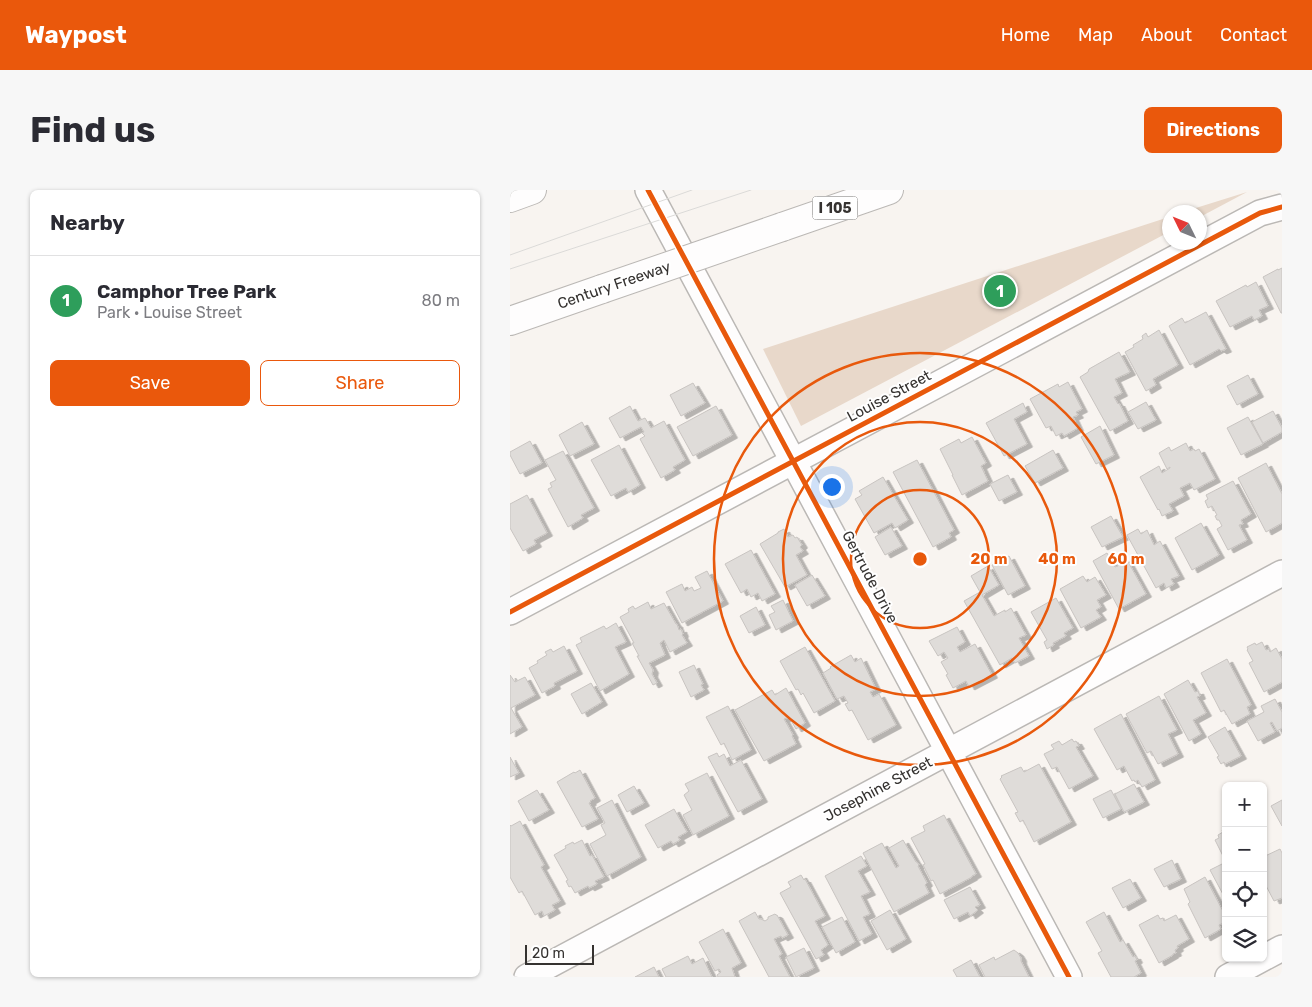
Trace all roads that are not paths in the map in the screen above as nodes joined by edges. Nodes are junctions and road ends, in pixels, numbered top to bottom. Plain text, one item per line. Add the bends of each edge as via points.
1 (532, 190) edge
2 (648, 190) edge
3 (889, 190) edge
4 (510, 198) edge
5 (1282, 207) edge
6 (510, 321) edge
7 (794, 461) junction
8 (1282, 573) edge
9 (510, 612) edge
10 (948, 752) junction
11 (1282, 948) edge
12 (527, 977) edge
13 (1069, 977) edge
14 (1228, 977) edge

1 - 4 highway
2 - 7 street, Gertrude Drive
3 - 6 highway, Century Freeway / I 105, bridge
5 - 7 street, Louise Street via 1260,213
7 - 9 street, Louise Street
7 - 10 street, Gertrude Drive
8 - 10 street, Josephine Street
10 - 12 street, Josephine Street
10 - 13 street, Gertrude Drive
11 - 14 street

